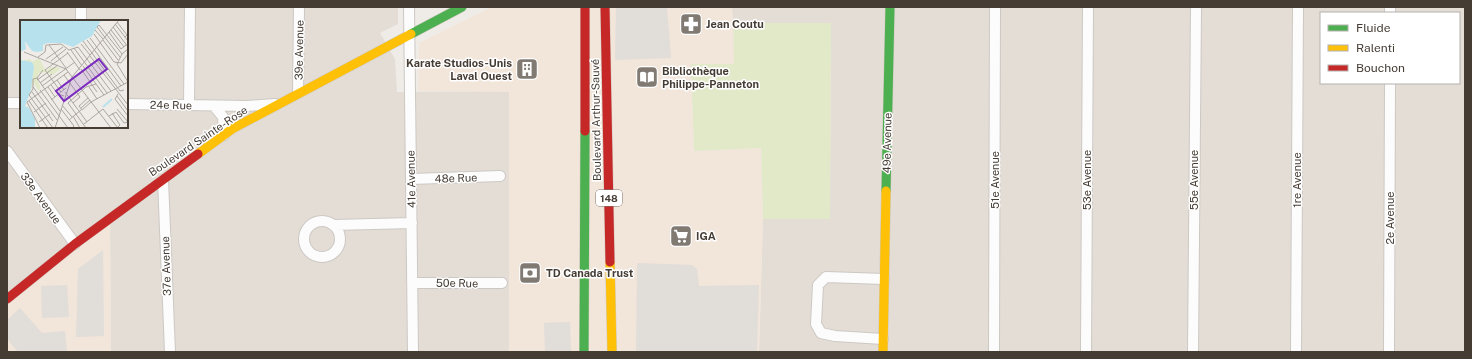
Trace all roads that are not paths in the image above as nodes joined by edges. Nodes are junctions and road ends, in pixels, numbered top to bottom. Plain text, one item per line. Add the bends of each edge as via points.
1 (81, 7) edge
2 (190, 7) edge
3 (299, 7) edge
4 (409, 7) edge
5 (462, 7) edge
6 (585, 7) edge
7 (606, 7) edge
8 (890, 7) edge
9 (996, 7) edge
10 (1088, 7) edge
11 (1196, 7) edge
12 (1298, 7) edge
13 (81, 20) edge
14 (408, 35) junction
15 (1390, 84) edge
16 (298, 93) junction
17 (7, 103) edge
18 (20, 103) edge
19 (128, 104) edge
20 (279, 104) junction
21 (190, 105) junction
22 (214, 106) junction
23 (224, 135) junction
24 (7, 151) edge
25 (500, 176) dead end
26 (411, 179) junction
27 (163, 180) junction
28 (412, 224) junction
29 (334, 225) dead end
30 (75, 244) junction
31 (884, 279) junction
32 (412, 282) junction
33 (502, 283) dead end
34 (7, 299) edge
35 (883, 339) junction
36 (170, 352) edge
37 (413, 352) edge
38 (584, 352) edge
39 (612, 352) edge
40 (883, 352) edge
41 (994, 352) edge
42 (1086, 352) edge
43 (1193, 352) edge
44 (1296, 352) edge
45 (1389, 352) edge

1 - 13 street
2 - 21 street
3 - 16 street, 39e Avenue
4 - 14 street, 41e Avenue
5 - 14 street, Boulevard Sainte-Rose
6 - 38 street, Boulevard Arthur-Sauvé / 148
7 - 39 street, Boulevard Arthur-Sauvé / 148
8 - 31 street, 49e Avenue
9 - 41 street, 51e Avenue
10 - 42 street, 53e Avenue
11 - 43 street, 55e Avenue
12 - 44 street, 1re Avenue
14 - 16 street, Boulevard Sainte-Rose
14 - 26 street, 41e Avenue
15 - 45 street, 2e Avenue
16 - 20 street, Boulevard Sainte-Rose
17 - 18 street
19 - 21 street, 24e Rue
20 - 22 street, 24e Rue
20 - 23 street, Boulevard Sainte-Rose
21 - 22 street, 24e Rue
22 - 23 street via 223,117
23 - 27 street, Boulevard Sainte-Rose
24 - 30 street, 33e Avenue
25 - 26 street, 48e Rue
26 - 28 street, 41e Avenue
27 - 30 street, Boulevard Sainte-Rose
27 - 36 street, 37e Avenue
28 - 29 street
28 - 32 street, 41e Avenue
30 - 34 street, Boulevard Sainte-Rose
31 - 35 street, 49e Avenue
31 - 35 street via 826,277 818,285 816,324 821,333
32 - 33 street, 50e Rue
32 - 37 street, 41e Avenue
35 - 40 street, 49e Avenue

